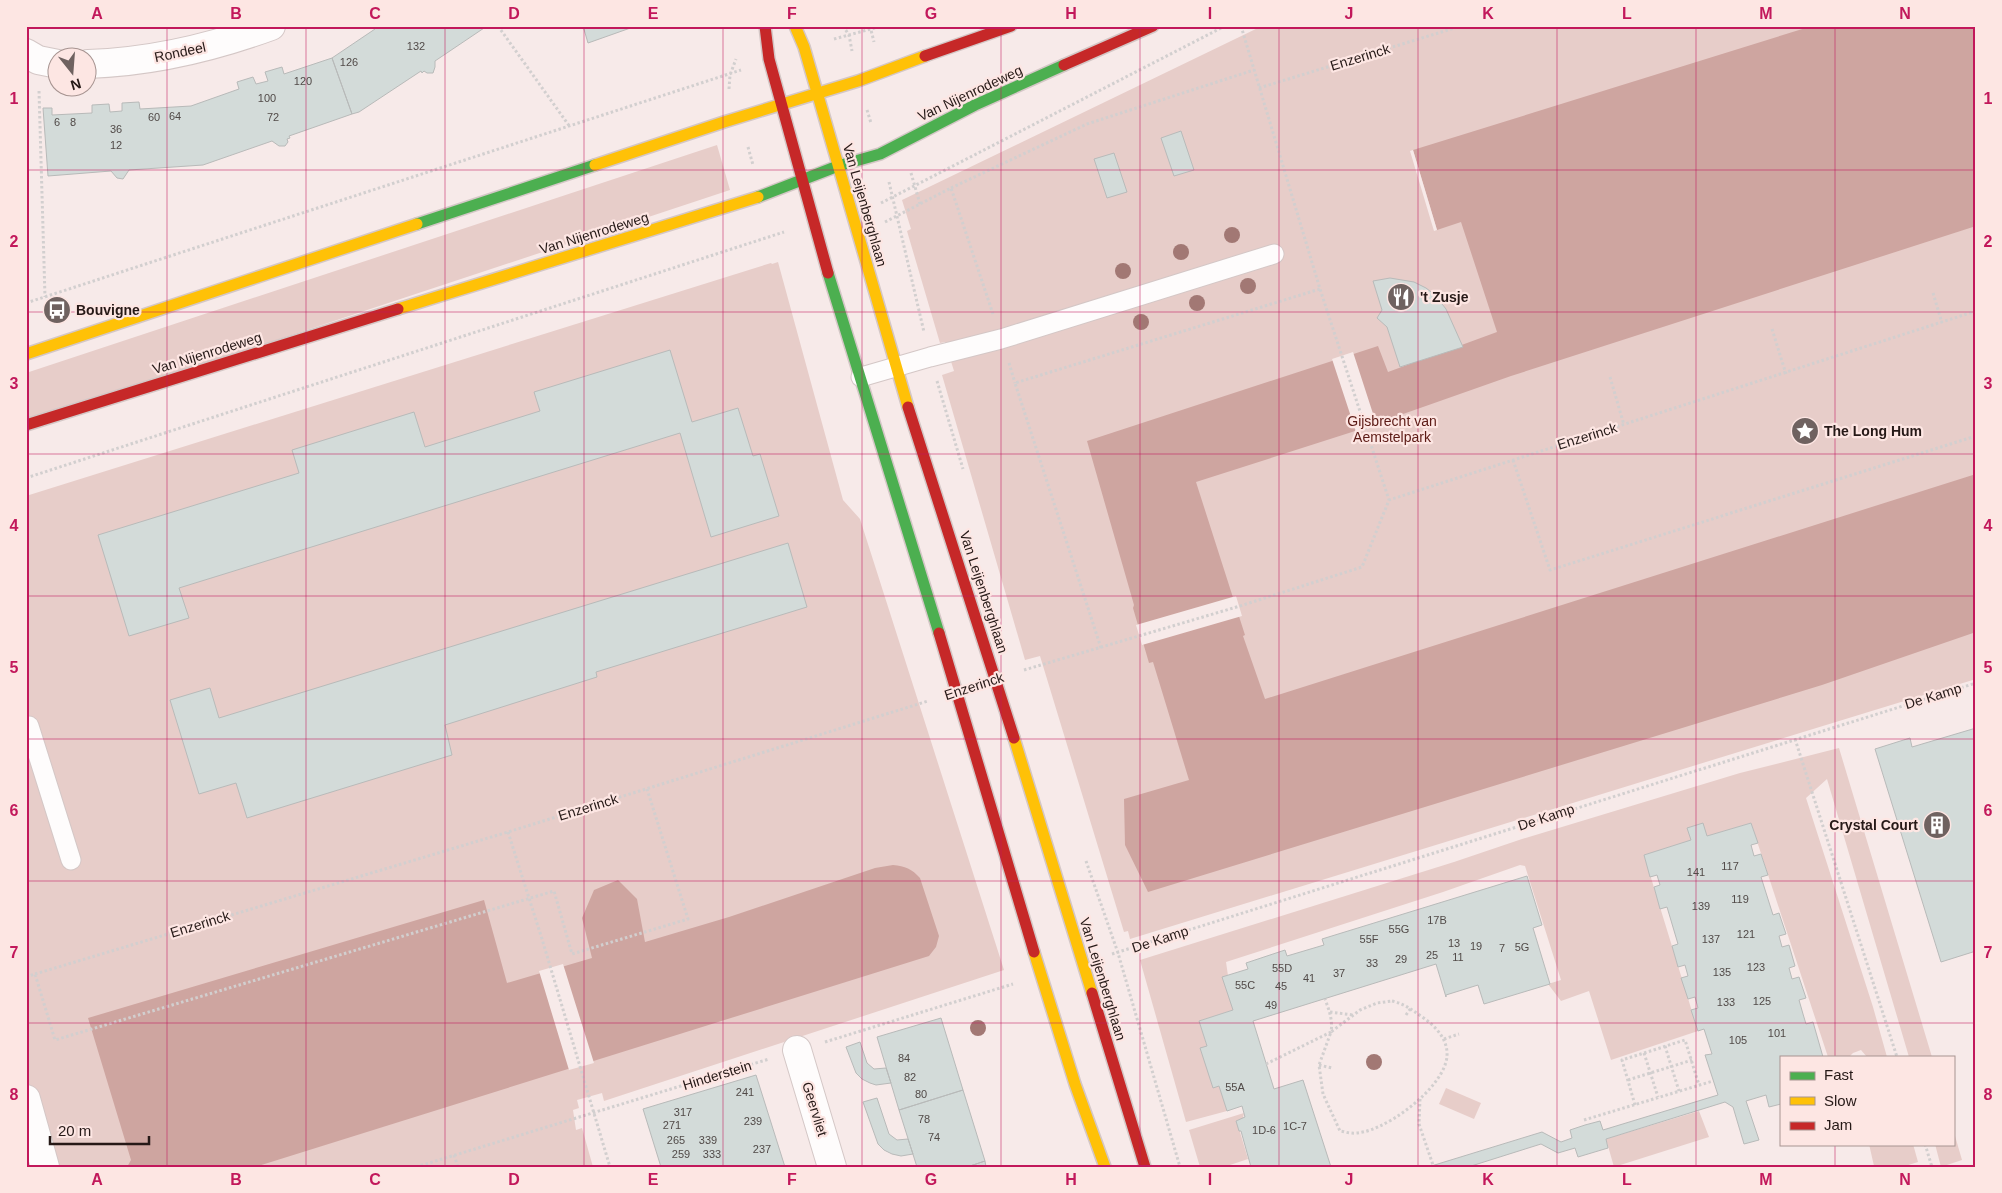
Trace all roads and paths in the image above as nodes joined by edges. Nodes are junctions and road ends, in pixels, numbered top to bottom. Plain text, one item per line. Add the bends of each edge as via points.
1 (270, 26) edge
2 (498, 26) edge
3 (765, 26) edge
4 (796, 26) edge
5 (843, 26) edge
6 (1011, 26) edge
7 (1154, 26) edge
8 (1225, 26) edge
9 (1241, 26) edge
10 (1461, 26) edge
11 (849, 35) dead end
12 (41, 59) edge
13 (769, 59) junction
14 (98, 64) edge
15 (1254, 70) junction
16 (1259, 88) junction
17 (817, 93) junction
18 (782, 104) junction
19 (570, 127) junction
20 (838, 166) junction
21 (802, 180) junction
22 (951, 188) junction
23 (852, 215) junction
24 (815, 225) junction
25 (857, 232) junction
26 (1274, 254) dead end
27 (1320, 289) junction
28 (1933, 293) dead end
29 (45, 297) junction
30 (26, 303) edge
31 (1976, 311) edge
32 (1942, 323) junction
33 (1772, 329) dead end
34 (1002, 339) junction
35 (26, 354) edge
36 (896, 366) junction
37 (1786, 374) junction
38 (861, 377) junction
39 (1610, 377) dead end
40 (1015, 384) junction
41 (26, 425) edge
42 (1624, 425) junction
43 (1976, 436) edge
44 (1513, 460) junction
45 (26, 478) edge
46 (1389, 500) junction
47 (1101, 648) junction
48 (996, 680) junction
49 (1976, 683) edge
50 (957, 692) junction
51 (28, 726) dead end
52 (1795, 739) junction
53 (647, 789) junction
54 (508, 832) junction
55 (71, 860) dead end
56 (530, 899) junction
57 (35, 974) junction
58 (26, 977) edge
59 (1018, 982) dead end
60 (1325, 999) dead end
61 (1411, 1008) junction
62 (1330, 1012) junction
63 (1353, 1015) junction
64 (1406, 1015) dead end
65 (1330, 1032) junction
66 (1459, 1034) dead end
67 (1444, 1039) junction
68 (1664, 1046) junction
69 (797, 1050) junction
70 (1644, 1053) junction
71 (1897, 1056) edge
72 (1692, 1060) junction
73 (1266, 1064) dead end
74 (1319, 1065) junction
75 (1671, 1067) junction
76 (1332, 1068) dead end
77 (1651, 1073) junction
78 (1628, 1080) junction
79 (1713, 1081) dead end
80 (1699, 1085) junction
81 (1679, 1091) junction
82 (1420, 1098) junction
83 (1658, 1098) junction
84 (26, 1099) edge
85 (1635, 1104) junction
86 (595, 1113) junction
87 (1584, 1120) dead end
88 (1926, 1146) edge
89 (454, 1154) junction
90 (1433, 1165) dead end
91 (45, 1167) edge
92 (416, 1167) edge
93 (458, 1167) edge
94 (610, 1167) edge
95 (832, 1167) edge
96 (1105, 1167) edge
97 (1145, 1167) edge
98 (1180, 1167) edge
99 (1932, 1167) edge

1 - 14 street, Rondeel via 242,37 165,56
2 - 19 path
3 - 13 street
4 - 17 street, Van Leijenberghlaan
5 - 11 path
6 - 17 street
7 - 20 street, Van Nijenrodeweg via 975,105 880,154
8 - 23 path via 892,199
9 - 15 path
10 - 16 path, Enzerinck
12 - 29 path
13 - 18 street
13 - 19 path via 730,75
15 - 16 path
15 - 22 path via 1087,124
16 - 27 path
17 - 18 street
17 - 20 street, Van Leijenberghlaan
18 - 21 street
18 - 35 street
19 - 29 path
20 - 21 street, Van Nijenrodeweg
20 - 23 street, Van Leijenberghlaan
21 - 24 street
21 - 41 street, Van Nijenrodeweg via 762,196
22 - 25 path via 897,217
22 - 34 path
23 - 25 street, Van Leijenberghlaan
24 - 38 street
24 - 45 path
25 - 36 street, Van Leijenberghlaan
26 - 34 lane
27 - 40 path
27 - 46 path
28 - 32 path
29 - 30 path
31 - 32 path, Enzerinck
32 - 37 path, Enzerinck
33 - 37 path
34 - 36 lane
34 - 40 path
36 - 38 lane
36 - 48 street, Van Leijenberghlaan
37 - 42 path, Enzerinck
38 - 50 street
39 - 42 path
40 - 47 path
42 - 44 path, Enzerinck
43 - 44 path via 1550,570
44 - 46 path, Enzerinck
46 - 47 path, Enzerinck via 1362,566
47 - 48 path, Enzerinck
48 - 97 street, Van Leijenberghlaan
49 - 52 path, De Kamp
50 - 53 path, Enzerinck
50 - 96 street via 1075,1084
51 - 55 lane
52 - 71 path
52 - 98 path, De Kamp via 1118,953
53 - 54 path, Enzerinck
53 - 56 path via 688,919 572,954 554,891
54 - 56 path
54 - 57 path, Enzerinck
56 - 57 path via 55,1040
56 - 86 path
57 - 58 path, Enzerinck
59 - 69 path, Hinderstein
60 - 62 path
61 - 63 path via 1392,1001 1377,1003
61 - 64 path
61 - 67 path via 1436,1027
62 - 63 path
62 - 65 path
63 - 65 path
65 - 73 path
65 - 74 path
66 - 67 path
67 - 82 path via 1447,1056 1443,1070
68 - 70 path
68 - 72 path via 1686,1040
68 - 75 path
69 - 86 path, Hinderstein
69 - 95 street, Geervliet
70 - 77 path
70 - 78 path via 1622,1060
72 - 75 path
72 - 80 path
74 - 76 path
74 - 82 path via 1323,1094 1340,1130 1352,1134 1390,1120
75 - 77 path
75 - 81 path
77 - 78 path
77 - 83 path
78 - 85 path
79 - 80 path
80 - 81 path
81 - 83 path
82 - 90 path via 1419,1124
83 - 85 path
84 - 91 street
85 - 87 path
86 - 89 path, Hinderstein
86 - 94 path
88 - 99 path
89 - 92 path, Hinderstein
89 - 93 path

